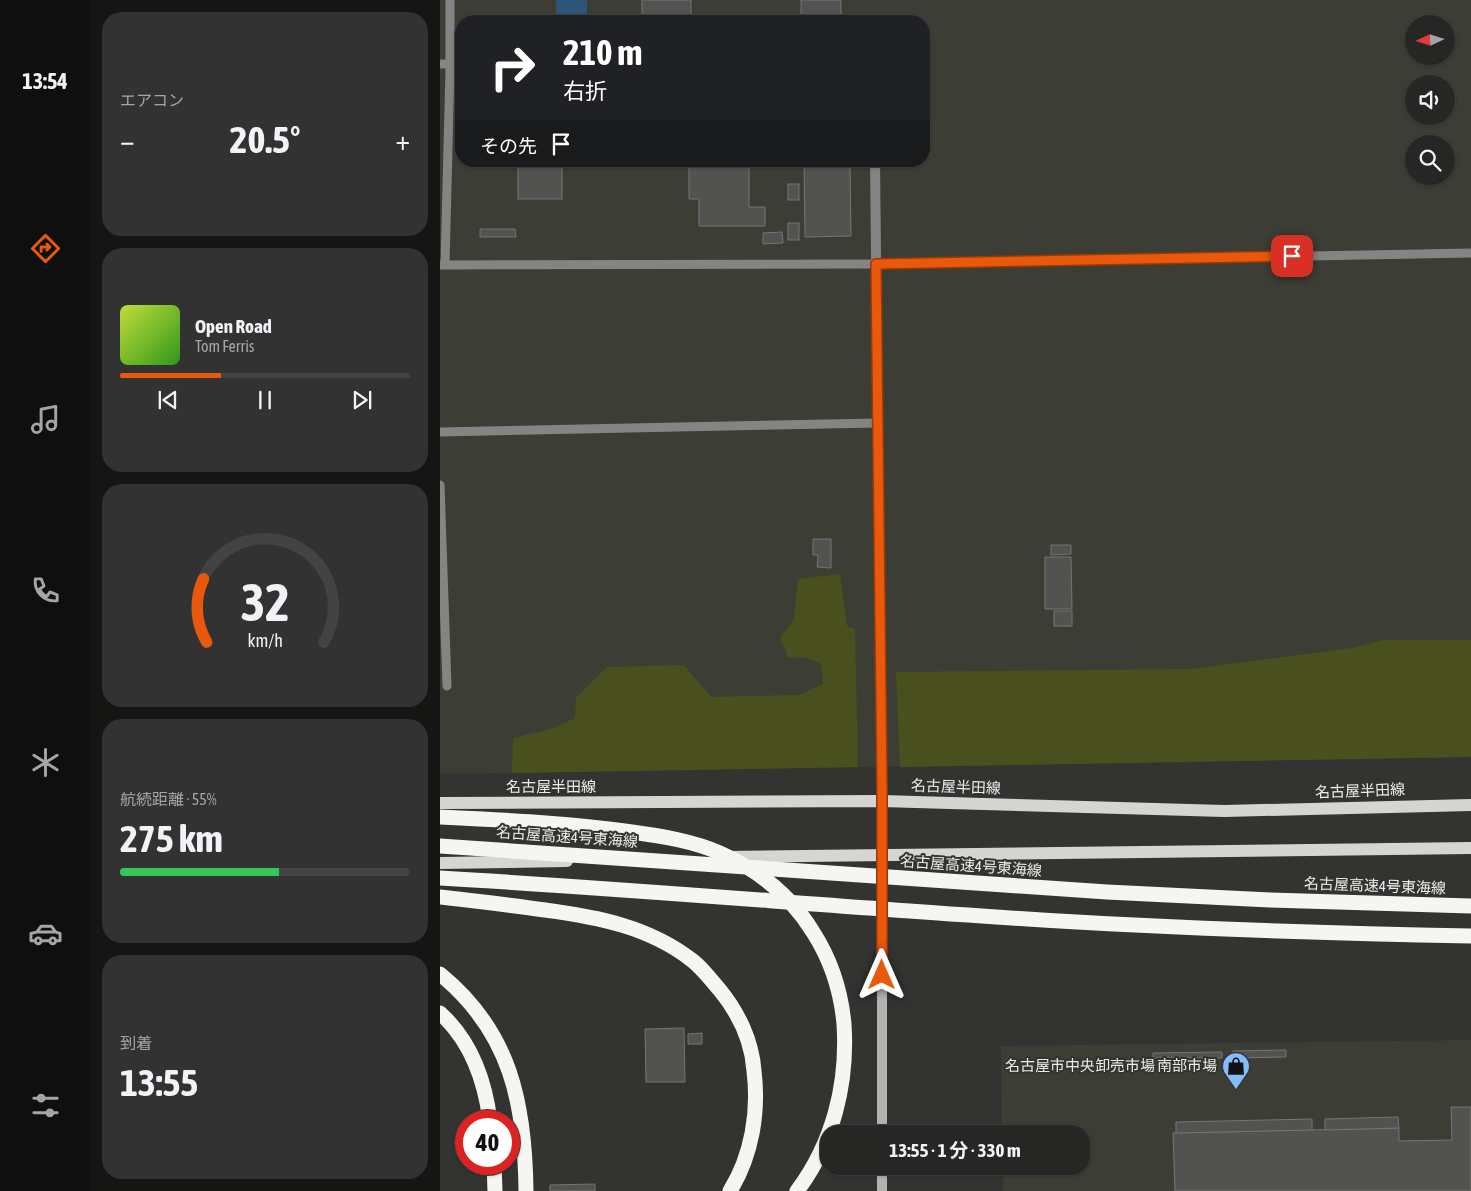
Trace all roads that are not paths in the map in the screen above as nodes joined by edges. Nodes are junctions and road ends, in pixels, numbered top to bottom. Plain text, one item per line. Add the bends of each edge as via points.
1 (450, 0) edge
2 (440, 64) edge
3 (450, 67) junction
4 (455, 68) edge
5 (875, 167) edge
6 (1471, 253) edge
7 (876, 264) junction
8 (443, 265) edge
9 (877, 423) junction
10 (440, 432) edge
11 (440, 485) edge
12 (447, 686) dead end
13 (882, 801) junction
14 (440, 803) edge
15 (1471, 804) edge
16 (440, 817) edge
17 (440, 846) edge
18 (1471, 848) edge
19 (882, 854) junction
20 (440, 863) edge
21 (440, 878) edge
22 (440, 897) edge
23 (1471, 906) edge
24 (1471, 936) edge
25 (440, 974) edge
26 (440, 1012) edge
27 (488, 1110) edge
28 (882, 1125) edge
29 (494, 1175) edge
30 (882, 1175) edge
31 (495, 1191) edge
32 (526, 1191) edge
33 (730, 1191) edge
34 (797, 1191) edge
35 (882, 1191) edge

1 - 3 lane
2 - 3 lane
3 - 4 lane
3 - 8 lane
5 - 7 street
6 - 7 lane
7 - 8 lane
7 - 9 street
9 - 10 lane
9 - 13 street
11 - 12 lane
13 - 14 main road, 名古屋半田線
13 - 15 main road, 名古屋半田線 via 1224,811
13 - 19 street
16 - 34 highway via 571,825 687,842 719,852 752,870 789,900 807,921 830,964 837,984 845,1039 843,1078 832,1126 820,1154
17 - 23 highway, 名古屋高速4号東海線 via 1097,892
18 - 19 main road
19 - 20 main road
19 - 28 street
21 - 24 highway via 1111,924
22 - 33 highway via 597,918 625,925 651,935 694,962 726,998 738,1018 754,1063 756,1105 752,1137 745,1161
25 - 32 highway via 485,1021 507,1062 520,1113
26 - 27 highway via 459,1033 480,1072
29 - 31 highway
30 - 35 street

